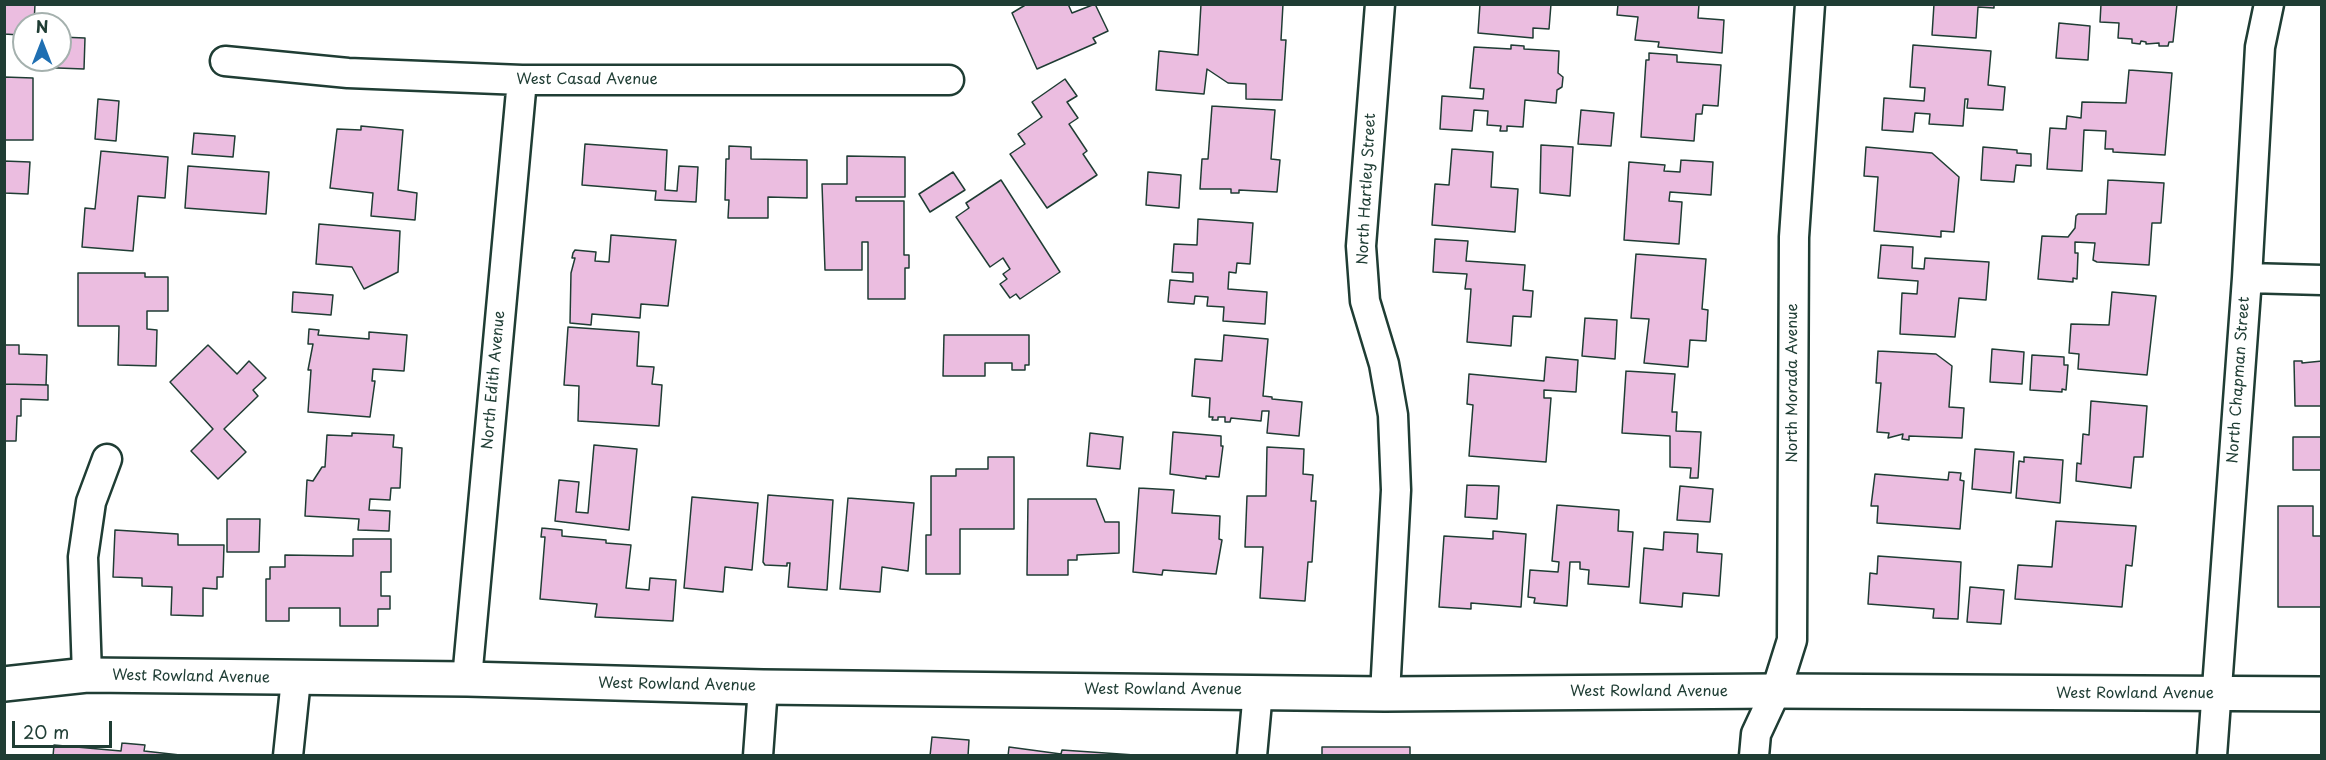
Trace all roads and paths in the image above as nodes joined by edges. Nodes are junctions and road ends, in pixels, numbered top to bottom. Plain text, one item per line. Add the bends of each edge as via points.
1 (1380, 4) edge
2 (1810, 4) edge
3 (2269, 4) edge
4 (225, 61) dead end
5 (522, 80) junction
6 (949, 80) dead end
7 (2247, 278) junction
8 (2322, 280) edge
9 (106, 459) dead end
10 (87, 675) junction
11 (296, 679) junction
12 (466, 679) junction
13 (4, 684) edge
14 (763, 687) junction
15 (1258, 691) junction
16 (1776, 691) junction
17 (1385, 694) junction
18 (2322, 694) edge
19 (2215, 695) junction
20 (288, 756) edge
21 (758, 756) edge
22 (1252, 756) edge
23 (1754, 756) edge
24 (2212, 756) edge

1 - 17 street, North Hartley Street via 1361,246 1365,301 1384,364 1393,415 1396,490
2 - 16 street, North Morada Avenue via 1794,237 1792,640
3 - 7 street, North Chapman Street via 2260,47
4 - 5 street, West Casad Avenue via 348,73
5 - 6 street, West Casad Avenue
5 - 12 street, North Edith Avenue
7 - 8 street
7 - 19 street, North Chapman Street
9 - 10 street via 91,502 83,557
10 - 11 street, West Rowland Avenue
10 - 13 street, West Rowland Avenue
11 - 12 street, West Rowland Avenue
11 - 20 street
12 - 14 street, West Rowland Avenue
14 - 15 street, West Rowland Avenue
14 - 21 street
15 - 17 street, West Rowland Avenue
15 - 22 street
16 - 17 street, West Rowland Avenue
16 - 19 street, West Rowland Avenue
16 - 23 street, North Morada Avenue via 1756,734
18 - 19 street, West Rowland Avenue
19 - 24 street, North Chapman Street

